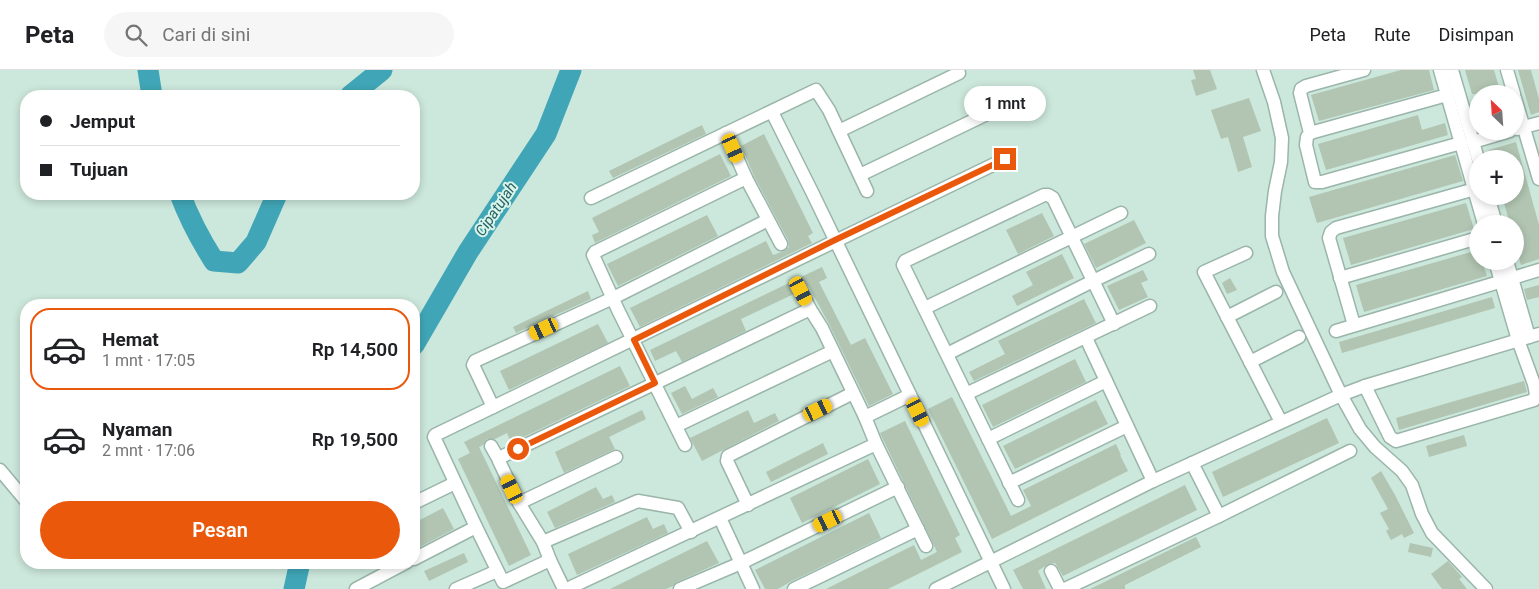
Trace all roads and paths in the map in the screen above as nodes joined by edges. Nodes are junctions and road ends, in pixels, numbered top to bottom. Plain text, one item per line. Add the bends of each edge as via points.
1 (1263, 70) edge
2 (1364, 70) edge
3 (1440, 70) edge
4 (1452, 70) edge
5 (1507, 70) edge
6 (959, 73) dead end
7 (1511, 85) edge
8 (1447, 95) junction
9 (772, 112) junction
10 (991, 112) dead end
11 (1539, 123) edge
12 (1524, 128) edge
13 (838, 131) junction
14 (726, 133) junction
15 (1310, 133) junction
16 (1475, 140) edge
17 (1523, 140) edge
18 (1467, 142) junction
19 (1472, 150) edge
20 (1469, 154) edge
21 (1005, 159) dead end
22 (860, 175) junction
23 (746, 178) junction
24 (1539, 179) edge
25 (867, 191) dead end
26 (1469, 191) edge
27 (592, 198) dead end
28 (1122, 213) dead end
29 (768, 220) junction
30 (1072, 236) junction
31 (835, 240) junction
32 (1469, 241) edge
33 (781, 244) dead end
34 (1246, 253) dead end
35 (1150, 254) dead end
36 (1500, 270) edge
37 (1507, 270) edge
38 (1539, 270) edge
39 (1340, 278) junction
40 (1506, 280) junction
41 (1093, 281) junction
42 (801, 291) dead end
43 (1276, 292) dead end
44 (612, 298) junction
45 (1150, 306) dead end
46 (925, 308) junction
47 (810, 309) junction
48 (1227, 317) junction
49 (1114, 324) junction
50 (1354, 325) junction
51 (1336, 331) dead end
52 (1299, 337) dead end
53 (1529, 337) edge
54 (1086, 338) junction
55 (634, 340) junction
56 (833, 351) junction
57 (947, 354) junction
58 (1250, 362) junction
59 (1106, 381) junction
60 (655, 383) junction
61 (1365, 386) junction
62 (854, 393) junction
63 (966, 394) junction
64 (1341, 394) junction
65 (910, 395) junction
66 (493, 407) junction
67 (865, 417) junction
68 (1281, 422) junction
69 (676, 426) junction
70 (1127, 426) junction
71 (988, 439) junction
72 (876, 444) junction
73 (685, 445) dead end
74 (491, 446) dead end
75 (1350, 452) dead end
76 (616, 457) dead end
77 (499, 460) junction
78 (1192, 463) junction
79 (0, 470) edge
80 (1153, 481) junction
81 (455, 483) junction
82 (1009, 483) junction
83 (898, 487) junction
84 (20, 494) edge
85 (420, 500) edge
86 (1018, 500) dead end
87 (519, 503) junction
88 (748, 505) junction
89 (1219, 516) junction
90 (720, 518) junction
91 (476, 527) junction
92 (918, 529) junction
93 (691, 532) junction
94 (542, 542) junction
95 (926, 546) dead end
96 (420, 556) edge
97 (550, 560) junction
98 (741, 563) junction
99 (991, 563) junction
100 (394, 569) edge
101 (1052, 571) dead end
102 (502, 581) edge
103 (356, 589) edge
104 (456, 589) edge
105 (565, 589) edge
106 (680, 589) edge
107 (753, 589) edge
108 (794, 589) edge
109 (936, 589) edge
110 (1004, 589) edge
111 (1060, 589) edge
112 (1065, 589) edge
113 (1486, 589) edge

1 - 64 street via 1282,138 1272,236 1283,272
2 - 15 street via 1301,89
3 - 8 street
4 - 18 street
5 - 7 street
6 - 13 street
8 - 15 street
8 - 18 street
9 - 13 street via 816,90
9 - 14 street
9 - 31 street
10 - 22 street
11 - 12 street
13 - 22 street
14 - 23 street
14 - 27 street
15 - 18 street via 1306,145 1313,178 1318,183
16 - 18 street
17 - 24 street
18 - 19 street
18 - 20 street
21 - 31 street
22 - 25 street
23 - 29 street
23 - 44 street via 595,252 594,258
26 - 39 street via 1336,228 1329,238
28 - 30 street
29 - 33 street
29 - 44 street
30 - 41 street
30 - 46 street
30 - 46 street via 1052,198 1046,195 909,259 903,264
31 - 55 street
31 - 65 street
32 - 39 street
34 - 48 street via 1204,272
35 - 41 street
36 - 40 street
37 - 40 street
38 - 40 street
39 - 50 street
40 - 50 street
40 - 53 street
41 - 49 street
41 - 57 street
42 - 47 street
43 - 48 street
44 - 55 street
44 - 66 street via 475,361 473,365
45 - 49 street
46 - 57 street
47 - 56 street
47 - 60 street
48 - 58 street
49 - 54 street
50 - 51 street
52 - 58 street
53 - 61 street
53 - 61 street via 1536,394 1534,400 1517,406 1396,441 1390,437
54 - 59 street
54 - 63 street
55 - 60 street
55 - 66 street
56 - 62 street
56 - 69 street
57 - 63 street
58 - 68 street
59 - 70 street
59 - 71 street
60 - 69 street
60 - 77 street
61 - 64 street
62 - 67 street
62 - 88 street via 728,456
63 - 71 street
64 - 68 street
64 - 113 street via 1360,429 1402,471 1412,486 1432,533
65 - 67 street
65 - 99 street
66 - 81 street via 434,435
67 - 72 street
68 - 78 street
69 - 73 street
70 - 80 street
70 - 82 street
71 - 82 street
72 - 83 street
72 - 88 street
74 - 77 street
75 - 89 street
76 - 87 street
77 - 87 street
78 - 80 street
78 - 89 street
79 - 84 street
80 - 99 street
81 - 85 street
81 - 91 street
82 - 86 street
83 - 92 street
83 - 98 street
87 - 94 street
88 - 90 street
89 - 112 street
90 - 93 street
90 - 98 street
91 - 96 street
91 - 102 street
92 - 95 street
92 - 108 street
93 - 94 street via 678,508 638,500
93 - 105 street
94 - 97 street
97 - 102 street
97 - 105 street
98 - 106 street
98 - 107 street
99 - 109 street
99 - 110 street
100 - 103 street
101 - 111 street
102 - 104 street

